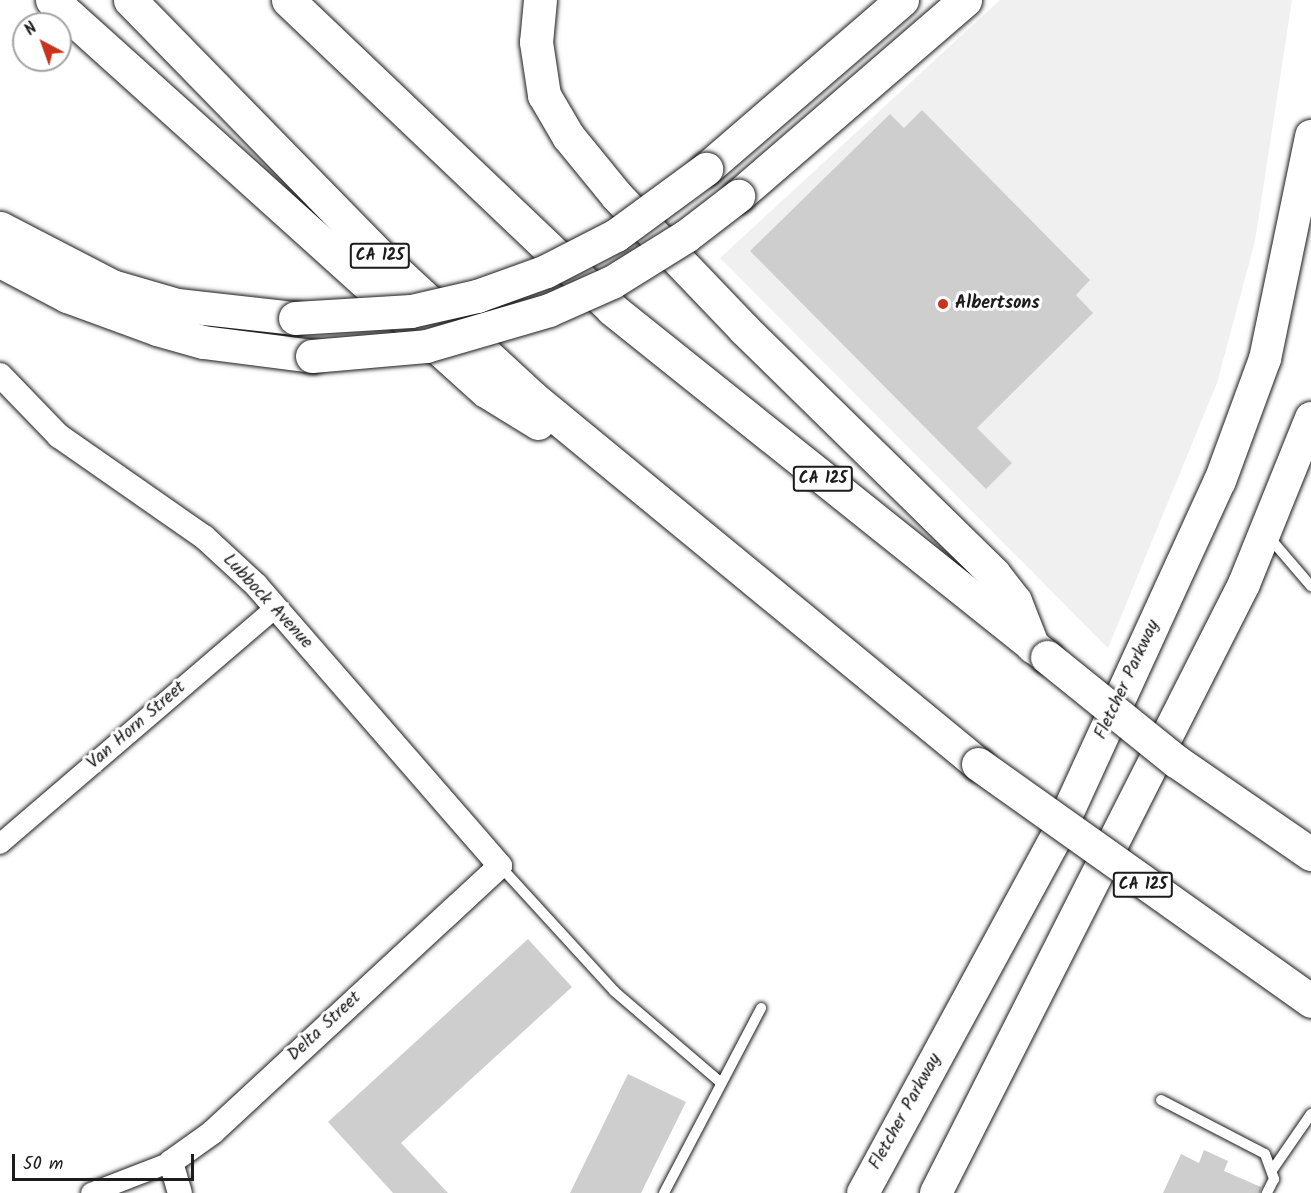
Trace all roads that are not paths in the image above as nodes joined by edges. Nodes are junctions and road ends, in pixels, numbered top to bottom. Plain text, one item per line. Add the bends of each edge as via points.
1 (52, 0) edge
2 (130, 0) edge
3 (288, 0) edge
4 (540, 0) edge
5 (902, 0) edge
6 (965, 0) edge
7 (1311, 136) edge
8 (0, 228) edge
9 (0, 261) edge
10 (3, 383) edge
11 (1311, 418) edge
12 (648, 493) junction
13 (1264, 532) junction
14 (1311, 586) edge
15 (275, 608) junction
16 (1040, 653) junction
17 (0, 844) edge
18 (1311, 854) edge
19 (500, 866) junction
20 (1311, 1002) edge
21 (761, 1008) dead end
22 (720, 1082) junction
23 (1161, 1100) dead end
24 (1311, 1114) edge
25 (171, 1162) junction
26 (1274, 1169) junction
27 (91, 1193) edge
28 (180, 1193) edge
29 (664, 1193) edge
30 (863, 1193) edge
31 (936, 1193) edge
32 (1267, 1193) edge

1 - 12 highway via 486,390
2 - 12 highway, CA 125 via 388,264 532,397
3 - 16 highway, CA 125 via 612,309
4 - 16 highway via 536,42 544,94 568,136 616,196 744,329 994,574 1015,600
5 - 8 highway, bridge via 706,169 616,235 546,272 477,296 411,311 295,318 177,304 112,286
6 - 9 highway, bridge via 686,236 612,282 549,310 426,346 312,356 203,342 67,296
7 - 30 main road, Fletcher Parkway via 1264,359 1220,481 1059,832
10 - 15 street, Lubbock Avenue via 59,436 204,537
11 - 13 main road
12 - 20 highway, CA 125, bridge via 978,764
13 - 14 lane
13 - 31 main road via 1244,584
15 - 17 street, Van Horn Street
15 - 19 street, Lubbock Avenue
16 - 18 highway, CA 125, bridge via 1176,761
19 - 22 lane via 614,991
19 - 25 street, Delta Street via 213,1132
21 - 22 lane
22 - 29 lane
23 - 26 lane via 1265,1154
24 - 26 lane
25 - 27 street
25 - 28 street
26 - 32 lane

